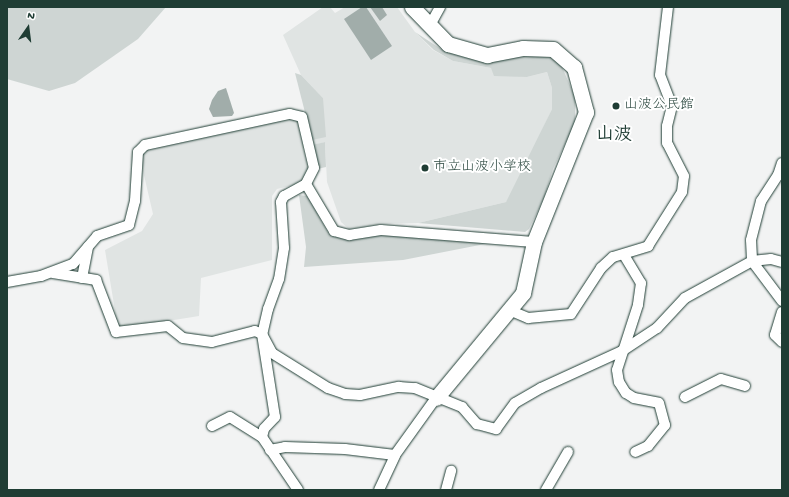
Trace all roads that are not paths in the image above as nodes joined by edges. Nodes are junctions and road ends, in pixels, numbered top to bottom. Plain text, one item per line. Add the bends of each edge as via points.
1 (412, 7) edge
2 (440, 7) edge
3 (668, 7) edge
4 (429, 27) junction
5 (782, 163) edge
6 (306, 184) junction
7 (534, 242) junction
8 (89, 245) junction
9 (624, 255) junction
10 (752, 261) junction
11 (782, 262) edge
12 (53, 273) junction
13 (82, 278) junction
14 (7, 282) edge
15 (782, 301) edge
16 (509, 310) junction
17 (782, 312) edge
18 (262, 334) junction
19 (782, 342) edge
20 (622, 351) junction
21 (745, 386) dead end
22 (685, 397) dead end
23 (436, 398) junction
24 (212, 426) dead end
25 (262, 437) junction
26 (270, 450) junction
27 (568, 452) dead end
28 (635, 452) dead end
29 (395, 455) junction
30 (450, 471) dead end
31 (298, 490) edge
32 (379, 490) edge
33 (446, 490) edge
34 (546, 490) edge

1 - 4 street
2 - 4 street
3 - 9 street via 660,75 672,106 667,126 667,143 684,176 682,192 648,246
4 - 7 street via 448,44 487,55 523,48 553,49 574,67 586,112
5 - 10 street via 778,175 761,201 755,218 751,240
6 - 7 street via 334,231 349,235 381,230
6 - 8 street via 314,168 302,117 290,114 145,145 138,152 135,200 129,225 97,236
6 - 18 street via 284,196 281,202 283,254 279,279
7 - 16 street via 523,292
8 - 12 street via 73,264
8 - 13 street
9 - 16 street via 613,256 601,268 571,314 528,318
9 - 20 street via 641,283 638,305
10 - 11 street via 771,259
10 - 15 street
10 - 20 street via 685,298 657,328
12 - 13 street
12 - 14 street
13 - 18 street via 96,280 116,332 168,326 183,338 212,342 255,331
16 - 23 street
17 - 19 street via 774,335
18 - 23 street via 272,353 328,388 346,394 360,395 399,388 415,388
18 - 25 street via 275,417 264,429
20 - 23 street via 515,403 496,429 477,424 462,407
20 - 28 street via 618,370 619,382 626,393 634,398 659,403 665,425 648,446
21 - 22 street via 721,379
23 - 29 street
24 - 25 street via 230,417
25 - 26 street
26 - 29 street via 285,447 345,449
26 - 31 street
27 - 34 street
29 - 32 street
30 - 33 street

